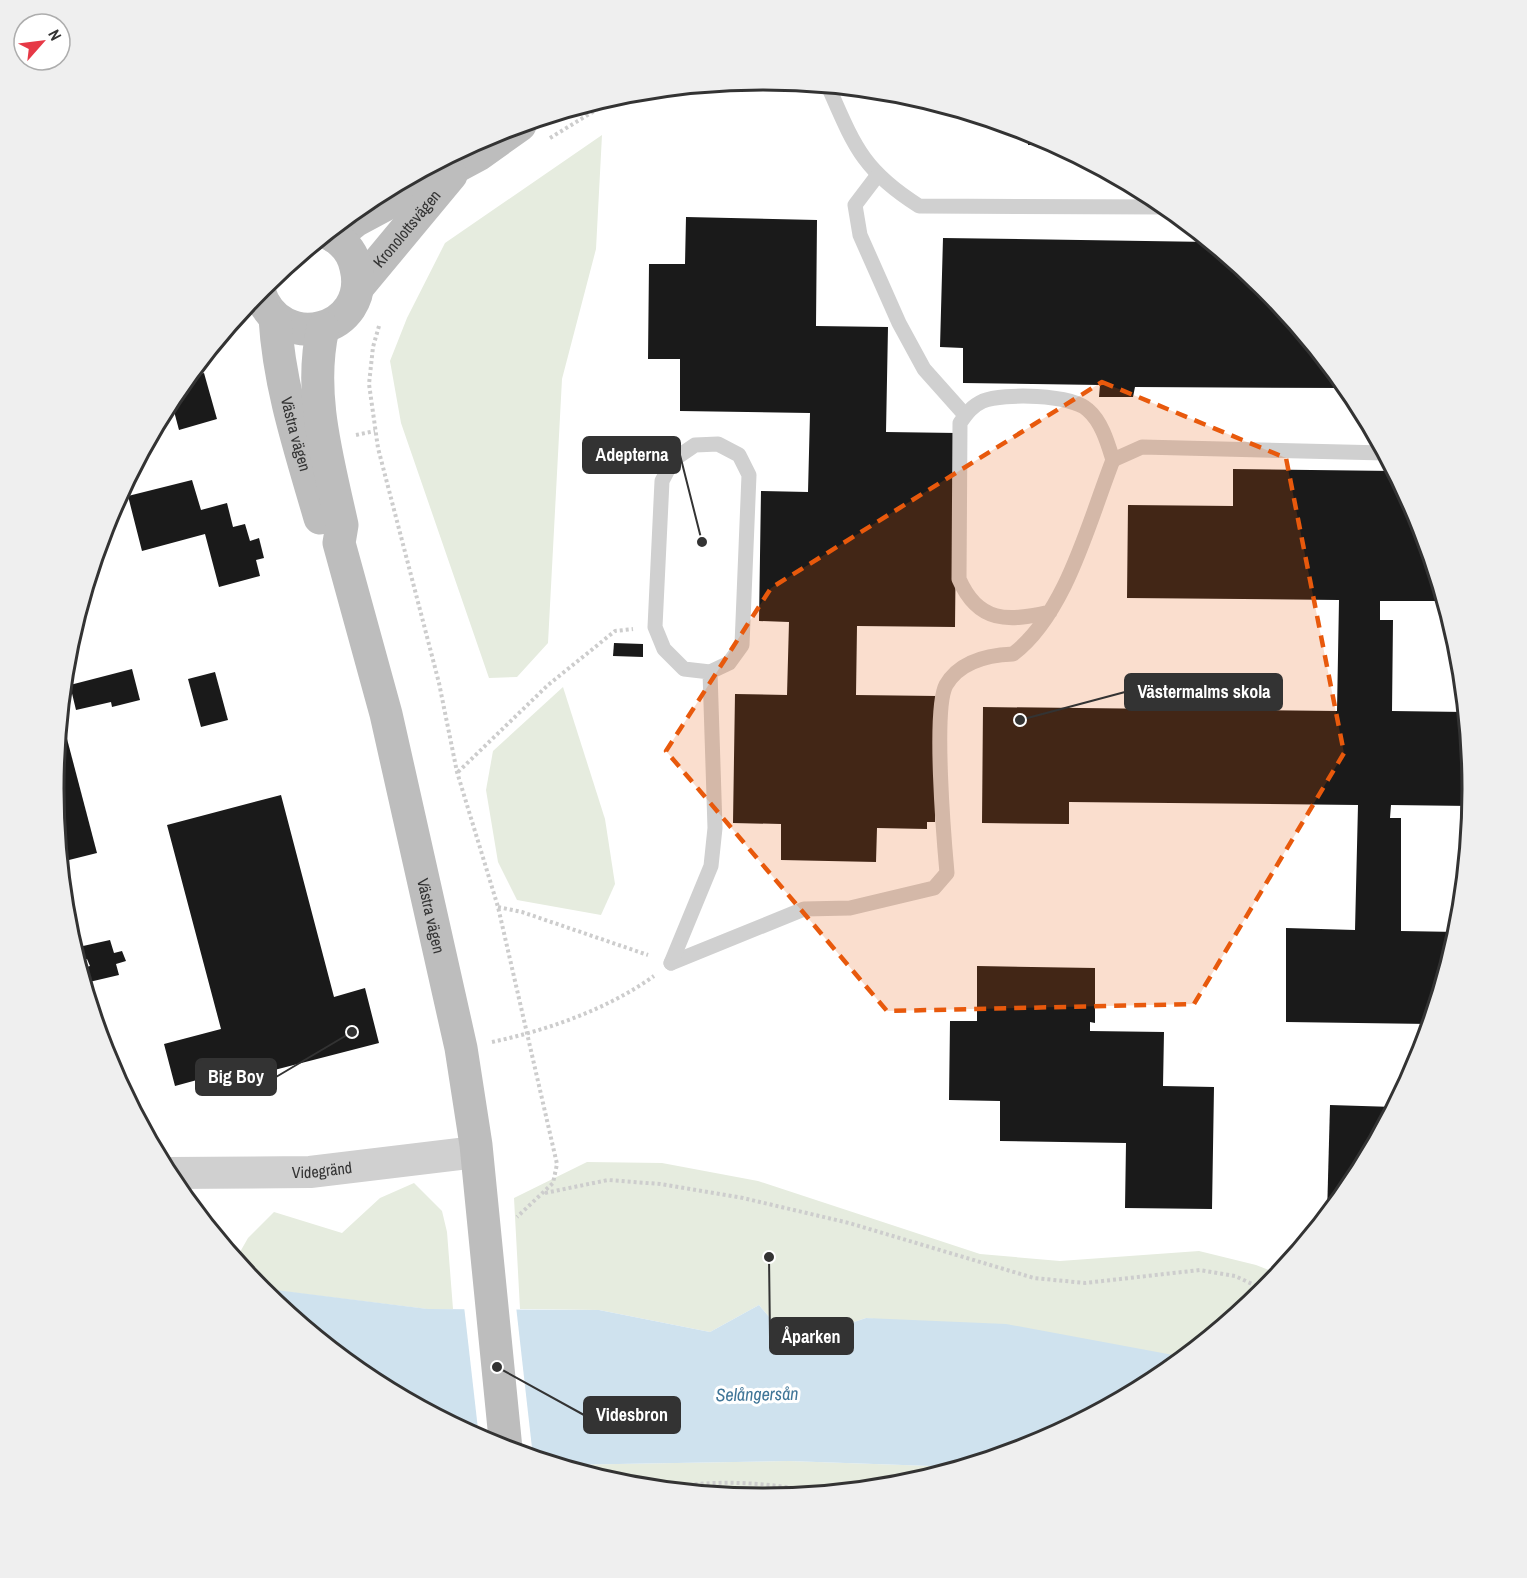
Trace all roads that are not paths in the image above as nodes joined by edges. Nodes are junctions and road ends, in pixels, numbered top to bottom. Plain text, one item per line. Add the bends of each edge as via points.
1 (832, 93) edge
2 (490, 146) edge
3 (456, 169) junction
4 (877, 176) junction
5 (1150, 207) edge
6 (361, 218) edge
7 (334, 237) edge
8 (358, 287) junction
9 (267, 305) edge
10 (323, 328) junction
11 (965, 415) junction
12 (1376, 453) edge
13 (1113, 460) junction
14 (339, 543) junction
15 (1050, 612) junction
16 (710, 672) junction
17 (476, 1152) junction
18 (179, 1173) edge
19 (505, 1438) edge

1 - 4 lane via 863,159
2 - 3 street, Kronolottsvägen
3 - 6 street, Kronolottsvägen
3 - 8 street, Kronolottsvägen
4 - 5 lane via 919,206
4 - 11 lane via 855,205 860,235 924,369
7 - 8 street via 355,263
8 - 10 street, Kronolottsvägen via 342,317
9 - 10 street via 299,330
9 - 14 street, Västra vägen via 286,400 323,527
10 - 14 street, Västra vägen via 317,397 342,525
11 - 13 lane via 982,402 1003,395 1071,401 1088,409 1100,426
11 - 15 lane via 960,423 959,579 979,610 1001,617 1024,618
12 - 13 lane via 1142,447
13 - 15 lane via 1061,595
14 - 17 street, Västra vägen via 386,714 461,1048
15 - 16 lane via 1039,630 1013,654 989,655 962,667 945,686 940,707 942,826 947,873 934,888 850,908 804,909 672,963 711,866 716,828
16 - 16 lane via 684,669 664,650 655,627 662,481 673,460 695,445 718,444 739,455 749,475 742,645 729,663
17 - 18 street, Videgränd via 310,1172
17 - 19 street, Västra vägen

